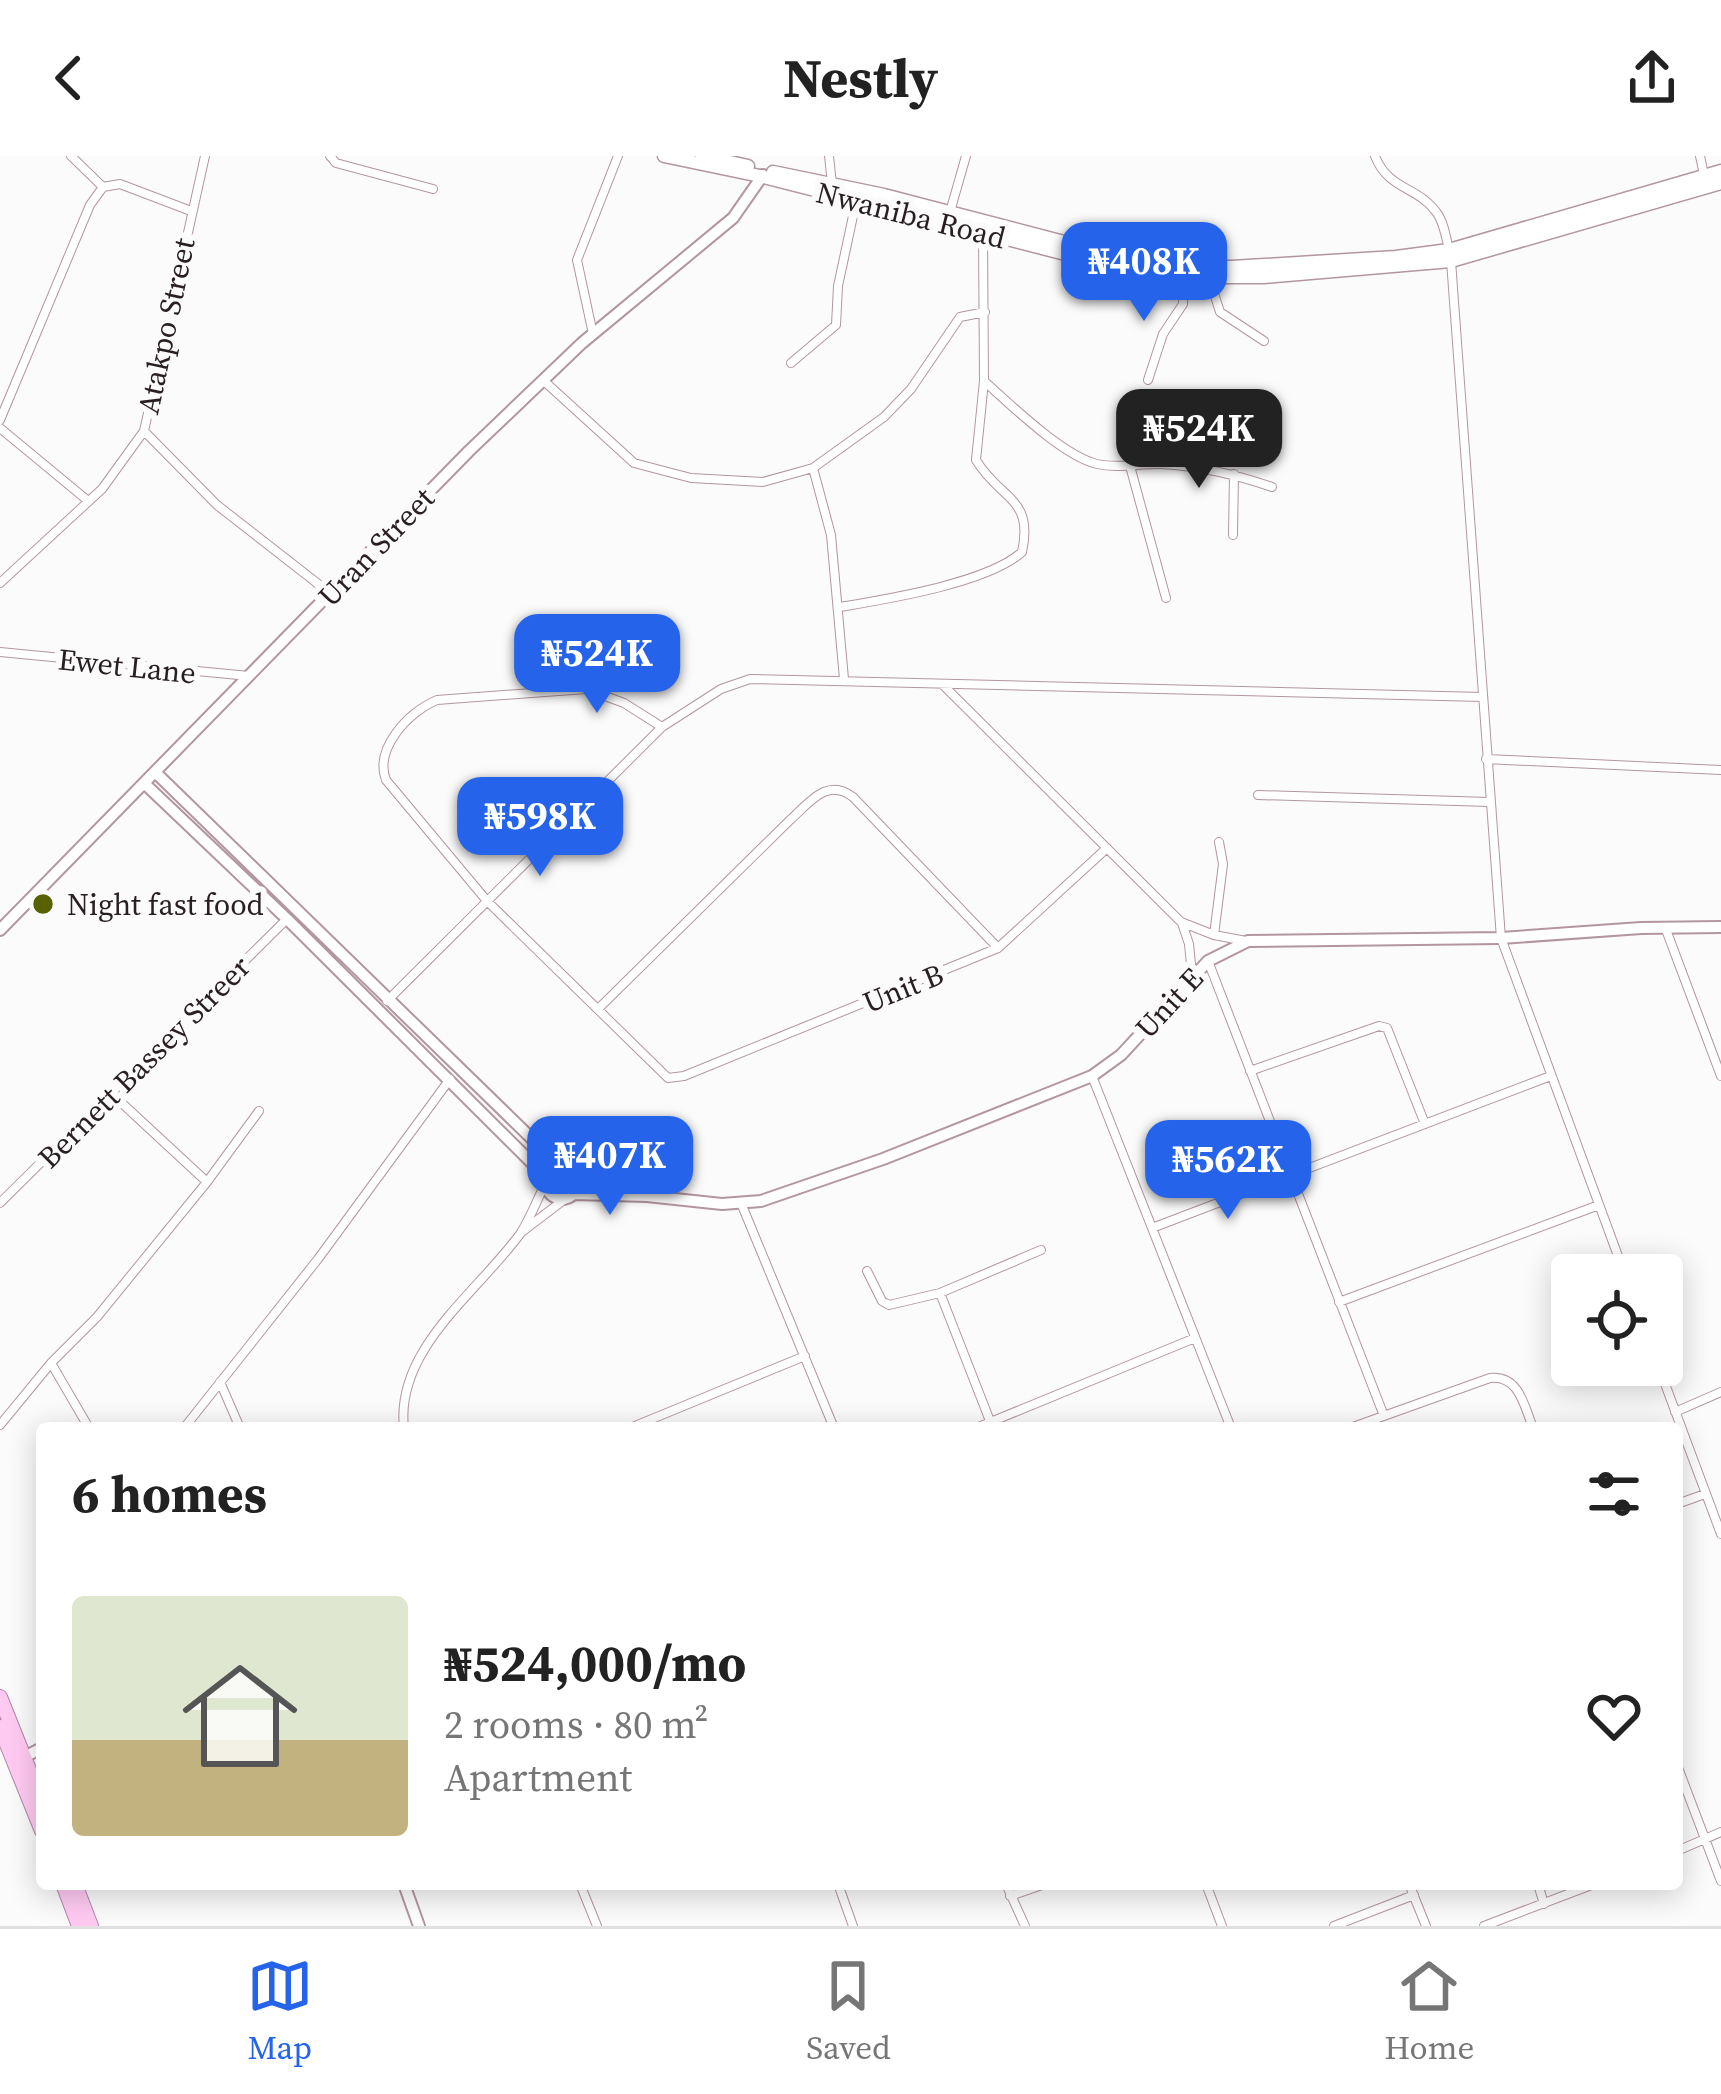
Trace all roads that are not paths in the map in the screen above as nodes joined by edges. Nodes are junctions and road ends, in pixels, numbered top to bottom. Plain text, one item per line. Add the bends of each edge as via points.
1 (71, 156) edge
2 (205, 156) edge
3 (330, 156) edge
4 (618, 156) edge
5 (664, 156) edge
6 (702, 156) edge
7 (829, 156) edge
8 (966, 156) edge
9 (1375, 156) edge
10 (1700, 156) edge
11 (1721, 172) edge
12 (766, 174) junction
13 (1704, 176) junction
14 (832, 184) junction
15 (1721, 184) edge
16 (103, 188) junction
17 (433, 189) dead end
18 (856, 202) junction
19 (191, 212) junction
20 (950, 212) junction
21 (982, 233) junction
22 (1450, 255) junction
23 (1184, 277) junction
24 (1209, 278) junction
25 (986, 312) junction
26 (593, 334) junction
27 (1264, 341) dead end
28 (791, 363) dead end
29 (542, 380) junction
30 (1148, 380) dead end
31 (985, 381) junction
32 (0, 424) edge
33 (144, 431) junction
34 (1130, 466) junction
35 (813, 468) junction
36 (1234, 474) junction
37 (1272, 487) dead end
38 (87, 500) junction
39 (1233, 535) dead end
40 (0, 559) edge
41 (15, 568) junction
42 (0, 583) edge
43 (331, 594) junction
44 (1166, 598) dead end
45 (840, 607) junction
46 (0, 652) edge
47 (253, 675) junction
48 (844, 679) junction
49 (941, 682) junction
50 (1483, 697) junction
51 (662, 728) junction
52 (1486, 759) junction
53 (1721, 770) edge
54 (155, 773) junction
55 (145, 784) junction
56 (1258, 795) dead end
57 (1490, 802) junction
58 (1219, 842) dead end
59 (1107, 848) junction
60 (488, 902) junction
61 (287, 919) junction
62 (1181, 922) junction
63 (1665, 927) junction
64 (1721, 927) edge
65 (0, 930) edge
66 (1214, 934) junction
67 (1501, 938) junction
68 (1248, 941) junction
69 (998, 949) junction
70 (1208, 961) junction
71 (1192, 975) junction
72 (383, 1005) junction
73 (598, 1009) junction
74 (1250, 1070) junction
75 (1720, 1072) edge
76 (1092, 1076) junction
77 (1549, 1076) junction
78 (450, 1079) junction
79 (112, 1094) junction
80 (259, 1111) dead end
81 (1425, 1124) junction
82 (567, 1169) junction
83 (1290, 1176) junction
84 (546, 1181) junction
85 (207, 1182) junction
86 (647, 1196) junction
87 (569, 1197) junction
88 (0, 1203) edge
89 (741, 1203) junction
90 (1599, 1205) junction
91 (1152, 1228) junction
92 (522, 1232) junction
93 (1041, 1250) dead end
94 (1617, 1254) edge
95 (867, 1271) dead end
96 (940, 1292) junction
97 (1339, 1302) junction
98 (1196, 1338) junction
99 (805, 1356) junction
100 (51, 1363) junction
101 (220, 1382) junction
102 (1666, 1386) edge
103 (1721, 1393) edge
104 (1675, 1412) junction
105 (1384, 1416) junction
106 (990, 1421) joint
107 (85, 1422) edge
108 (189, 1422) edge
109 (237, 1422) edge
110 (403, 1422) edge
111 (658, 1422) edge
112 (832, 1422) edge
113 (1229, 1422) edge
114 (1368, 1422) edge
115 (1531, 1422) edge
116 (1679, 1422) edge
117 (0, 1426) edge
118 (1683, 1433) edge
119 (1706, 1493) junction
120 (1683, 1502) edge
121 (1721, 1534) edge
122 (0, 1697) edge
123 (0, 1727) edge
124 (36, 1751) edge
125 (18, 1759) junction
126 (1683, 1781) edge
127 (36, 1791) edge
128 (36, 1813) edge
129 (1721, 1832) edge
130 (1705, 1840) junction
131 (1683, 1849) edge
132 (1721, 1881) edge
133 (65, 1890) edge
134 (77, 1890) edge
135 (406, 1890) edge
136 (582, 1890) edge
137 (840, 1890) edge
138 (1008, 1890) edge
139 (1028, 1890) edge
140 (1208, 1890) edge
141 (1412, 1890) edge
142 (1540, 1890) edge
143 (1579, 1890) edge
144 (1414, 1895) junction
145 (1010, 1896) junction
146 (1544, 1904) junction
147 (79, 1926) edge
148 (91, 1926) edge
149 (419, 1926) edge
150 (597, 1926) edge
151 (853, 1926) edge
152 (1025, 1926) edge
153 (1222, 1926) edge
154 (1334, 1926) edge
155 (1426, 1926) edge
156 (1484, 1926) edge

1 - 16 street
2 - 19 street, Atakpo Street
3 - 17 street
4 - 26 street via 577,260
5 - 12 main road, Nwaniba Road
6 - 12 main road
7 - 14 street
8 - 20 street
9 - 22 street via 1382,173 1436,212
10 - 13 street
11 - 13 main road
12 - 14 main road
12 - 18 main road, Nwaniba Road
12 - 26 street, Uran Street via 733,218
13 - 22 main road
14 - 20 main road
15 - 22 main road, Nwaniba Road
16 - 19 street via 120,184
16 - 32 street
18 - 21 main road, Nwaniba Road
18 - 28 street via 836,325
19 - 33 street, Atakpo Street
20 - 22 main road via 1167,266
21 - 23 main road, Nwaniba Road
21 - 25 street
22 - 24 main road, Nwaniba Road via 1398,268
22 - 50 street
23 - 24 main road, Nwaniba Road
23 - 30 street via 1183,304
24 - 27 street via 1220,311
25 - 31 street
25 - 35 street via 960,317 884,417
26 - 29 street, Uran Street
29 - 35 street via 643,467 743,484
29 - 43 street, Uran Street
31 - 34 street via 1079,456
31 - 45 street via 976,460 1027,524 1022,552 1004,566
32 - 38 street
33 - 38 street, Atakpo Street
33 - 43 street via 217,505
34 - 36 street
34 - 44 street
35 - 45 street
36 - 37 street
36 - 39 street
38 - 41 street, Atakpo Street
40 - 41 street
41 - 42 street, Atakpo Street
43 - 47 street, Uran Street
45 - 48 street
46 - 47 street, Ewet Lane
47 - 54 street, Uran Street
48 - 49 street
48 - 51 street via 750,679 721,688
49 - 50 street
49 - 59 street
50 - 52 street
51 - 60 street
51 - 60 street via 586,689 425,705 385,746 381,767
52 - 53 street
52 - 57 street
54 - 55 street, Uran Street
54 - 72 street
55 - 61 street
55 - 65 street, Uran Street
56 - 57 street
57 - 67 street
58 - 66 street
59 - 62 street
59 - 69 street, Unit B
60 - 72 street
60 - 73 street
61 - 72 street
61 - 79 street, Bernett Bassey Streer
62 - 66 street
62 - 71 street
63 - 64 street, Unit E
63 - 67 street, Unit E
63 - 75 street
66 - 68 street
67 - 68 street, Unit E
67 - 77 street
68 - 70 street, Unit E
69 - 73 street, Unit B via 684,1076 668,1078
69 - 73 street via 854,797 833,788 790,820
70 - 71 street, Unit E
70 - 74 street
71 - 76 street, Unit E
72 - 78 street
72 - 82 street
74 - 81 street via 1387,1028
74 - 83 street
76 - 89 street, Unit E via 883,1159
76 - 91 street
77 - 81 street
77 - 90 street
78 - 84 street
78 - 101 street
79 - 85 street
79 - 88 street, Bernett Bassey Streer
80 - 85 street
81 - 83 street
82 - 84 street via 551,1169
82 - 86 street
82 - 87 street via 578,1182
83 - 91 street
83 - 97 street
84 - 87 street via 550,1195
84 - 92 street
85 - 100 street
86 - 87 street
86 - 89 street, Unit E
87 - 92 street
89 - 99 street
90 - 94 street
90 - 97 street
91 - 98 street
92 - 110 street via 422,1354 408,1382
93 - 96 street
95 - 96 street via 889,1305
96 - 106 street
97 - 105 street
98 - 106 street
98 - 113 street
99 - 111 street
99 - 112 street
100 - 107 street
100 - 117 street
101 - 108 street
101 - 109 street
102 - 104 street
103 - 104 street
104 - 116 street
105 - 114 street
105 - 115 street via 1503,1376
118 - 119 street
119 - 120 street
119 - 121 street
122 - 125 highway
123 - 125 highway
124 - 125 street
125 - 127 highway
125 - 128 highway
126 - 130 street
129 - 130 street
130 - 131 street
130 - 132 street
133 - 147 highway
134 - 148 highway
135 - 149 street
136 - 150 street
137 - 151 street
138 - 145 street
139 - 145 street
140 - 153 street
141 - 144 street
142 - 146 street
143 - 146 street
144 - 154 street
144 - 155 street
145 - 152 street
146 - 156 street

